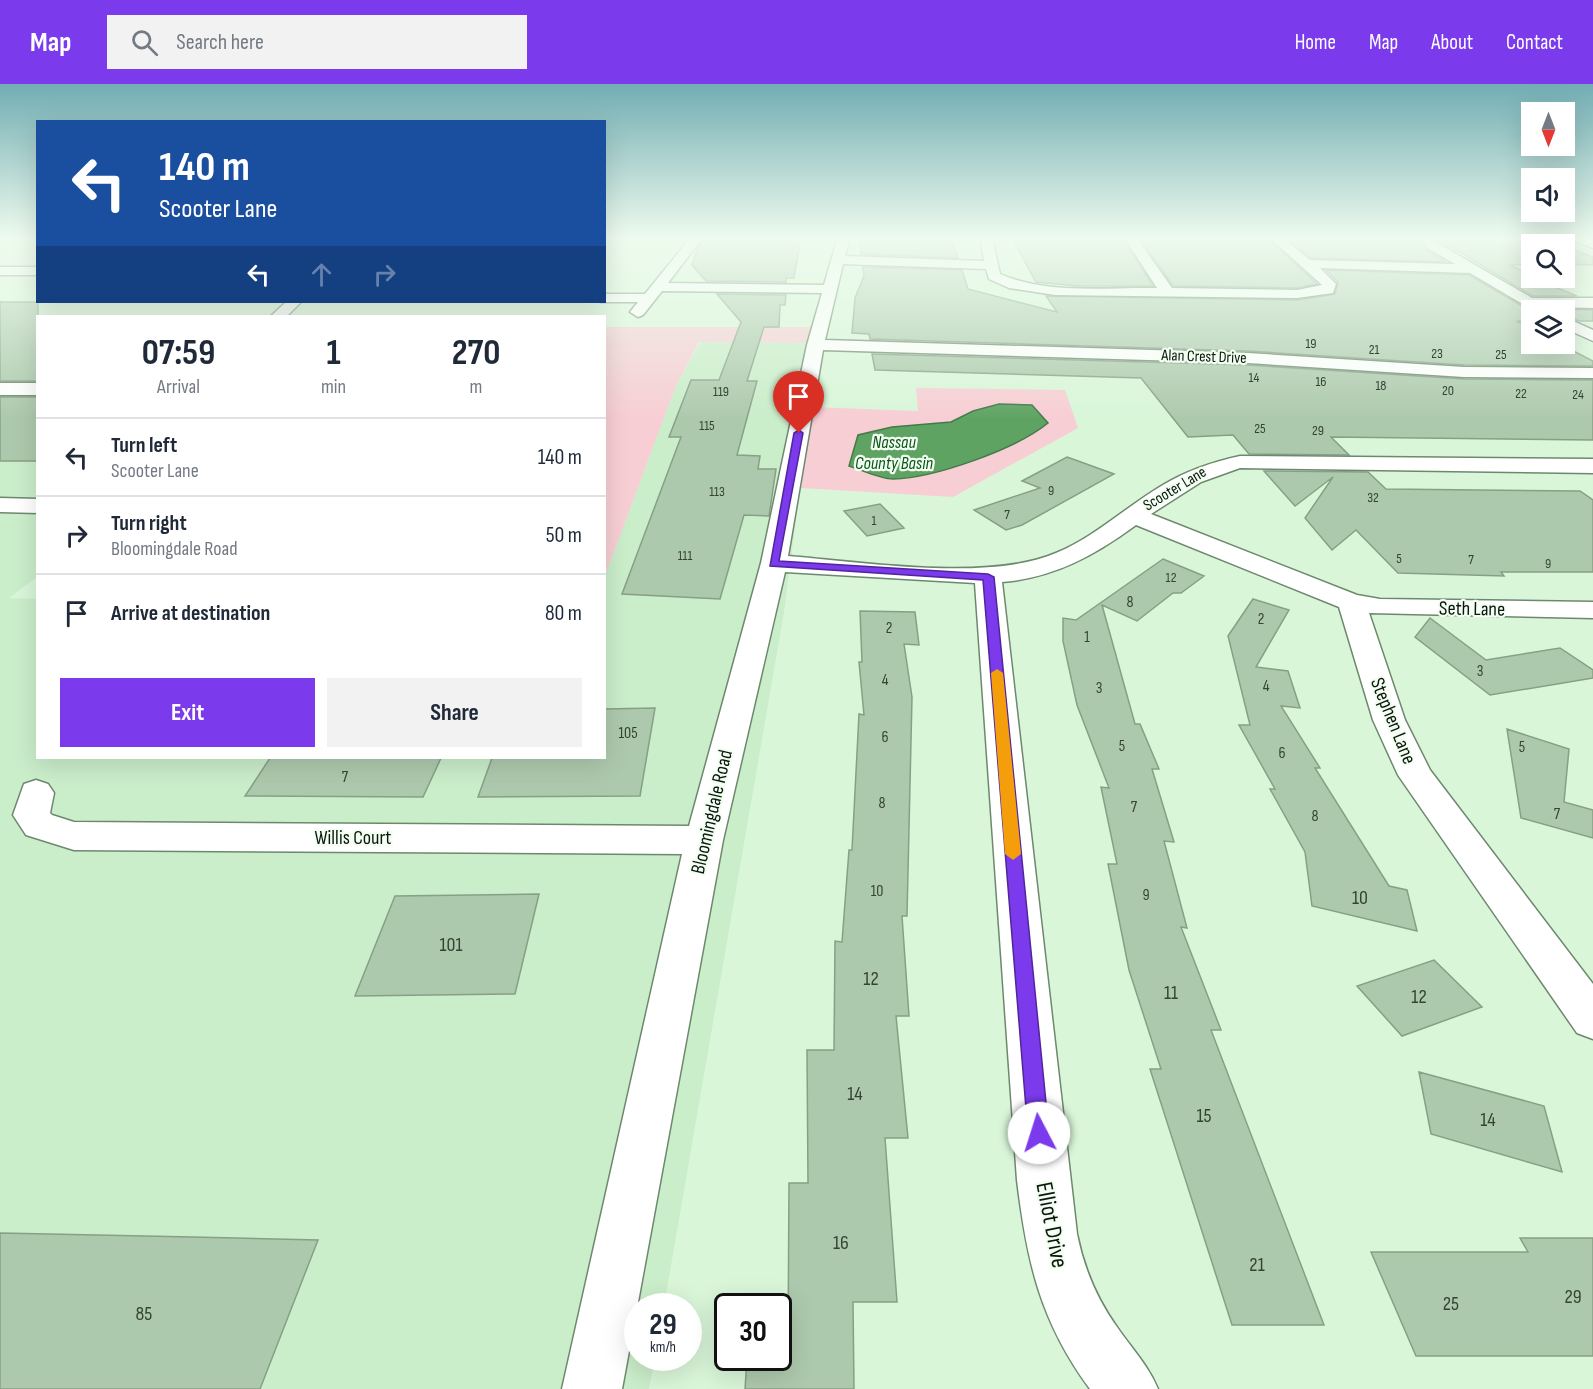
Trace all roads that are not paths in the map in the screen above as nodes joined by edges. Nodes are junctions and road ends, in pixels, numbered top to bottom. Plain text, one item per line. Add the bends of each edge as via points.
1 (649, 298) edge
2 (828, 298) edge
3 (293, 303) edge
4 (1575, 303) edge
5 (1593, 303) edge
6 (638, 312) dead end
7 (279, 315) edge
8 (1575, 327) edge
9 (1593, 336) edge
10 (815, 345) junction
11 (1593, 374) edge
12 (0, 389) edge
13 (36, 389) edge
14 (1593, 466) edge
15 (0, 505) edge
16 (36, 506) edge
17 (1133, 515) junction
18 (774, 563) junction
19 (988, 577) junction
20 (1351, 602) junction
21 (1593, 610) edge
22 (36, 793) dead end
23 (704, 840) junction
24 (1593, 1019) edge
25 (592, 1389) edge
26 (1128, 1389) edge

1 - 6 street
2 - 10 street, Bloomingdale Road
3 - 7 street
4 - 5 street
8 - 9 street
10 - 11 street, Alan Crest Drive via 1248,358 1453,371
10 - 18 street, Bloomingdale Road
12 - 13 street
14 - 17 street, Scooter Lane via 1240,462 1198,473
15 - 16 street
17 - 19 street, Scooter Lane via 1066,558
17 - 20 street
18 - 19 street, Scooter Lane
18 - 23 street, Bloomingdale Road
19 - 26 street, Elliot Drive via 1043,1180 1057,1265 1079,1320
20 - 21 street, Seth Lane via 1380,607
20 - 24 street, Stephen Lane via 1389,720 1416,775
22 - 23 street, Willis Court via 31,815 39,825 74,836
23 - 25 street, Bloomingdale Road

